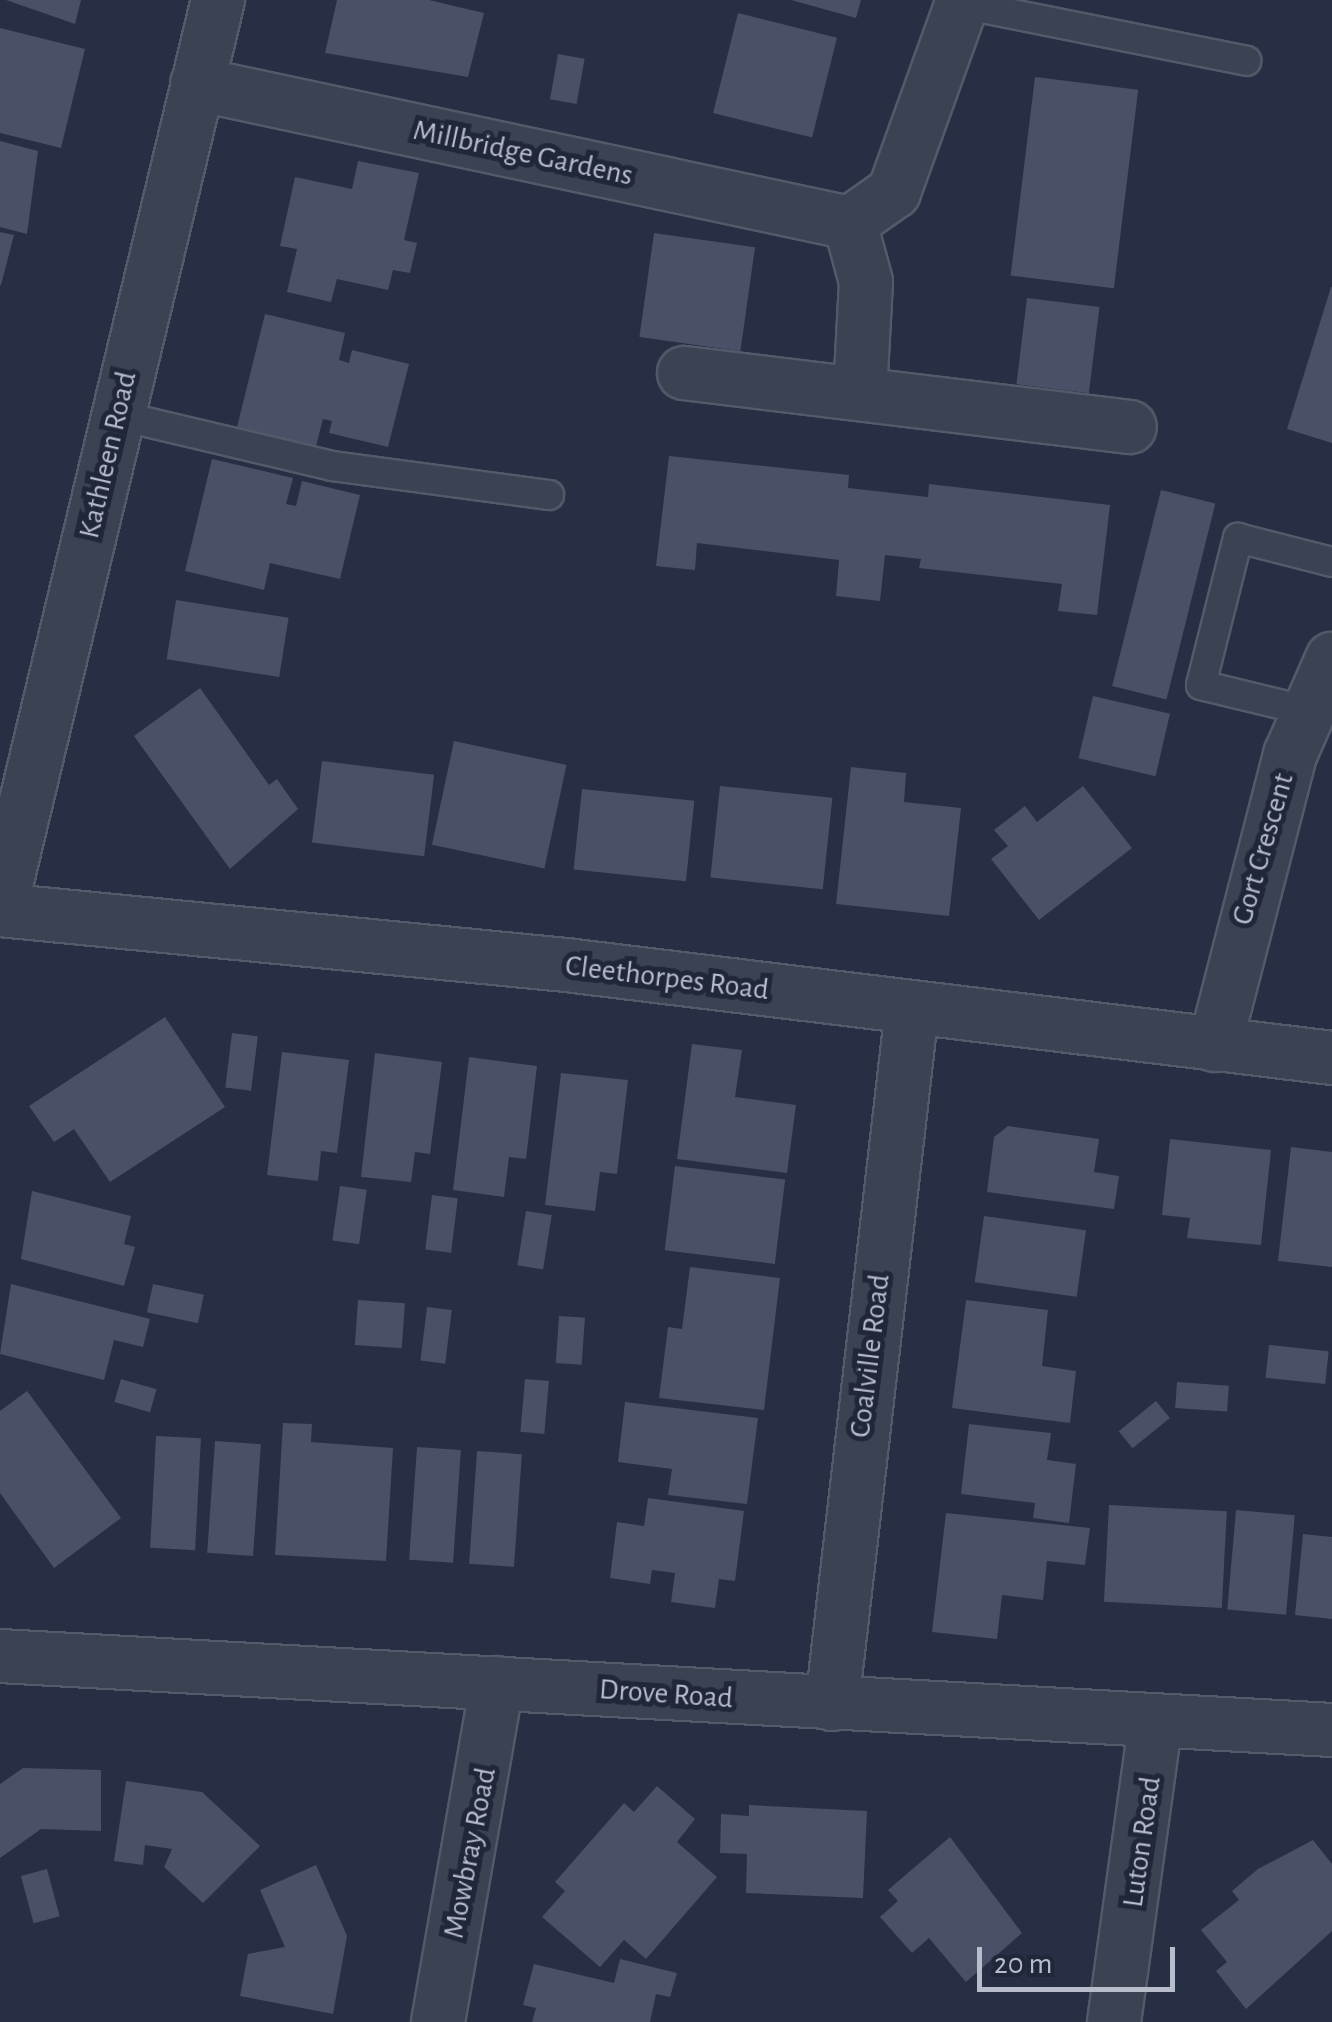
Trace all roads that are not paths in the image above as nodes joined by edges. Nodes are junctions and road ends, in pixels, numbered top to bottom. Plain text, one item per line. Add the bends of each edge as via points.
1 (218, 0) edge
2 (962, 2) edge
3 (1246, 62) dead end
4 (197, 84) junction
5 (850, 223) junction
6 (684, 373) dead end
7 (860, 394) junction
8 (117, 414) junction
9 (1130, 427) dead end
10 (549, 495) dead end
11 (1332, 562) edge
12 (1332, 659) edge
13 (1304, 710) junction
14 (0, 910) edge
15 (912, 1008) junction
16 (1216, 1045) junction
17 (1332, 1058) edge
18 (0, 1656) edge
19 (497, 1683) junction
20 (832, 1704) junction
21 (1156, 1721) junction
22 (1332, 1730) edge
23 (438, 2022) edge
24 (1114, 2022) edge

1 - 4 street, Kathleen Road
2 - 3 lane
2 - 5 street via 894,192
4 - 5 street, Millbridge Gardens
4 - 8 street, Kathleen Road
5 - 7 street via 866,282
6 - 7 street
7 - 9 street
8 - 10 lane via 332,466
8 - 14 street, Kathleen Road
11 - 13 lane via 1238,538 1201,685
12 - 13 street, Gort Crescent
13 - 16 street, Gort Crescent
14 - 15 street, Cleethorpes Road
15 - 16 street, Cleethorpes Road
15 - 20 street, Coalville Road
16 - 17 street, Cleethorpes Road
18 - 19 street, Drove Road
19 - 20 street, Drove Road
19 - 23 street, Mowbray Road
20 - 21 street, Drove Road
21 - 22 street, Drove Road
21 - 24 street, Luton Road

